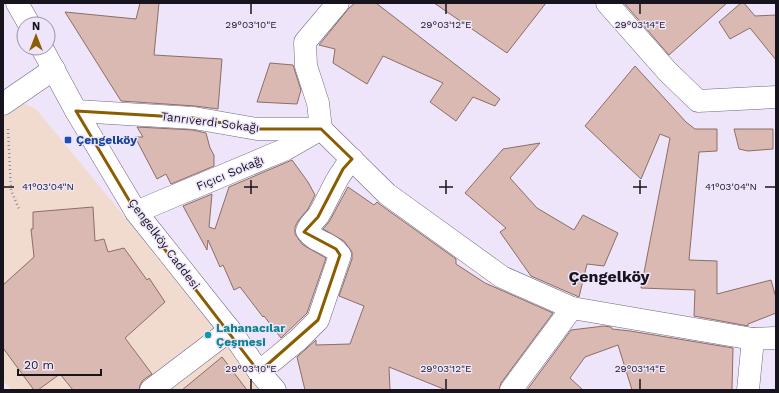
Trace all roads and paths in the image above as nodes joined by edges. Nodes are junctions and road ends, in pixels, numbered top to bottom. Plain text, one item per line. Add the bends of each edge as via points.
1 (17, 3) edge
2 (338, 3) edge
3 (607, 3) edge
4 (24, 16) edge
5 (47, 56) edge
6 (54, 69) junction
7 (776, 97) edge
8 (5, 103) edge
9 (76, 111) junction
10 (321, 129) junction
11 (352, 159) junction
12 (19, 209) dead end
13 (136, 212) junction
14 (572, 308) junction
15 (776, 324) edge
16 (230, 330) junction
17 (776, 338) edge
18 (753, 339) junction
19 (259, 372) junction
20 (151, 390) edge
21 (275, 390) edge
22 (511, 390) edge
23 (748, 390) edge

1 - 4 street
2 - 10 street via 305,42 306,66 318,103
3 - 7 street via 667,71 698,101
5 - 6 street, Çengelköy Caddesi
6 - 8 street
6 - 9 street, Çengelköy Caddesi
8 - 12 path via 11,190
9 - 10 street, Tanrıverdi Sokağı via 194,118 257,129
9 - 13 street, Çengelköy Caddesi
10 - 11 street
10 - 13 street, Fıçıcı Sokağı via 286,149
11 - 14 street via 387,194 502,277
11 - 19 street via 343,169 318,217 307,231 310,236 336,249 340,255 318,320
13 - 16 street, Çengelköy Caddesi
14 - 18 street
14 - 22 street
15 - 18 street
16 - 19 street, Çengelköy Caddesi
16 - 20 street
17 - 18 street
18 - 23 street
19 - 21 street, Çengelköy Caddesi

